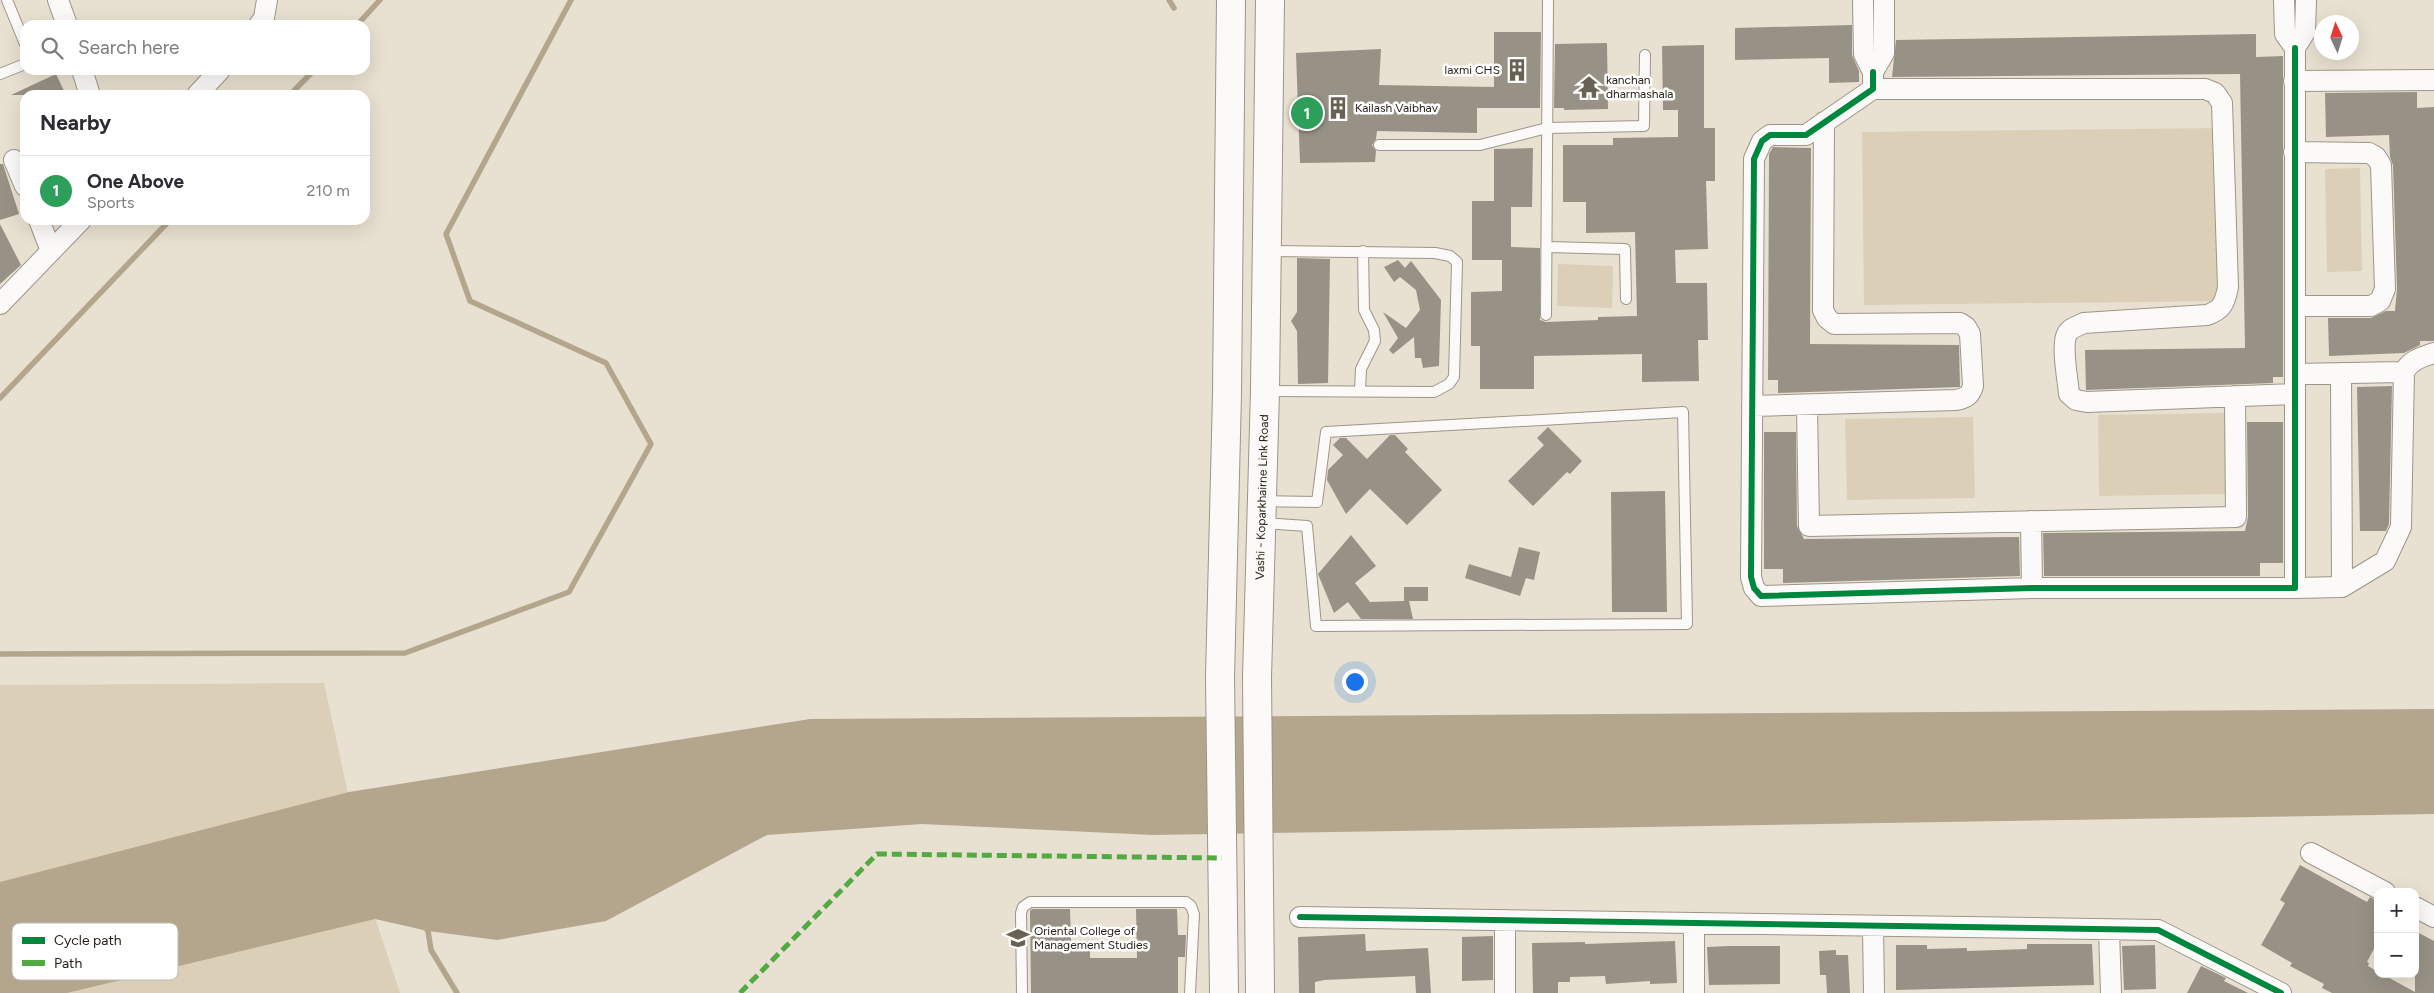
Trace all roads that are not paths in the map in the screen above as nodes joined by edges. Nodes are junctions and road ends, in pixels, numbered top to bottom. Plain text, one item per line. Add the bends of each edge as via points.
1 (7, 0) edge
2 (58, 0) edge
3 (267, 0) edge
4 (1231, 0) edge
5 (1270, 0) edge
6 (1548, 0) edge
7 (1863, 0) edge
8 (1884, 0) edge
9 (2284, 0) edge
10 (2306, 0) edge
11 (64, 20) edge
12 (263, 20) edge
13 (20, 29) edge
14 (2295, 48) junction
15 (1645, 55) dead end
16 (20, 66) edge
17 (0, 74) edge
18 (84, 75) edge
19 (215, 75) edge
20 (2434, 80) edge
21 (1873, 81) junction
22 (2294, 81) junction
23 (88, 90) edge
24 (202, 90) edge
25 (1824, 122) junction
26 (1547, 128) junction
27 (1379, 145) dead end
28 (2294, 152) junction
29 (14, 160) dead end
30 (20, 174) edge
31 (40, 225) edge
32 (76, 225) edge
33 (1546, 247) junction
34 (51, 251) junction
35 (1266, 251) junction
36 (1363, 251) junction
37 (1626, 299) dead end
38 (0, 304) edge
39 (2295, 306) junction
40 (1546, 315) dead end
41 (2434, 353) edge
42 (2404, 372) junction
43 (2341, 373) junction
44 (2295, 374) junction
45 (1265, 390) junction
46 (1360, 390) junction
47 (2295, 394) junction
48 (2235, 396) junction
49 (1807, 405) junction
50 (1752, 406) junction
51 (1261, 512) junction
52 (2031, 522) junction
53 (2342, 587) junction
54 (2032, 588) junction
55 (2295, 588) junction
56 (2311, 853) dead end
57 (2377, 888) edge
58 (2419, 909) edge
59 (1300, 917) dead end
60 (2434, 917) edge
61 (1505, 920) junction
62 (1694, 923) junction
63 (1873, 926) junction
64 (2109, 930) junction
65 (1022, 993) edge
66 (1190, 993) edge
67 (1224, 993) edge
68 (1260, 993) edge
69 (1505, 993) edge
70 (1694, 993) edge
71 (1874, 993) edge
72 (2111, 993) edge
73 (2280, 993) edge

1 - 13 lane
2 - 11 street
3 - 12 street
4 - 67 main road via 1220,700
5 - 35 main road, Vashi - Koparkhairne Link Road
6 - 26 lane
7 - 21 street via 1864,54
8 - 21 street via 1884,53
9 - 14 street via 2285,34
10 - 14 street via 2305,32
14 - 22 street
15 - 26 lane via 1644,126
16 - 17 lane
18 - 23 street
19 - 24 street
20 - 22 street
21 - 25 street
21 - 48 street via 2205,89 2216,93 2222,103 2228,287 2225,302 2218,311 2207,315 2084,323 2067,334 2065,343 2069,394 2076,400
22 - 28 street
25 - 49 street via 1823,310 1827,318 1834,324 1960,323 1970,334 1972,386 1971,393 1956,400
25 - 50 street via 1806,135 1770,136 1762,141 1754,159
26 - 27 lane via 1480,145
26 - 33 lane
28 - 39 street
28 - 39 street via 2368,153 2381,164 2385,289 2380,301 2371,306
29 - 30 street
31 - 34 street
32 - 34 street
33 - 37 lane via 1625,249
33 - 40 lane
34 - 38 street
35 - 36 lane
35 - 45 main road, Vashi - Koparkhairne Link Road
36 - 46 lane via 1364,310 1374,330 1375,341 1361,369
36 - 46 lane via 1450,256 1456,262 1456,301 1454,377 1449,384 1434,392
39 - 44 street
41 - 42 street via 2407,365
42 - 43 street
42 - 53 street via 2401,527 2385,561
43 - 44 street
43 - 53 street
44 - 47 street
45 - 46 lane
45 - 51 main road, Vashi - Koparkhairne Link Road
47 - 48 street
47 - 55 street
48 - 52 street via 2236,517
49 - 50 street
49 - 52 street via 1809,526
50 - 54 street via 1751,577 1761,596
51 - 51 lane via 1317,502 1326,432 1683,412 1687,624 1316,626 1307,526
51 - 68 main road, Vashi - Koparkhairne Link Road via 1257,699
52 - 54 street
53 - 55 street
54 - 55 street
56 - 57 street
58 - 60 street
59 - 61 street
61 - 62 street
61 - 69 street
62 - 63 street
62 - 70 street
63 - 64 street
63 - 71 street
64 - 72 street
64 - 73 street via 2158,930
65 - 66 lane via 1021,913 1023,906 1030,902 1186,902 1194,914

